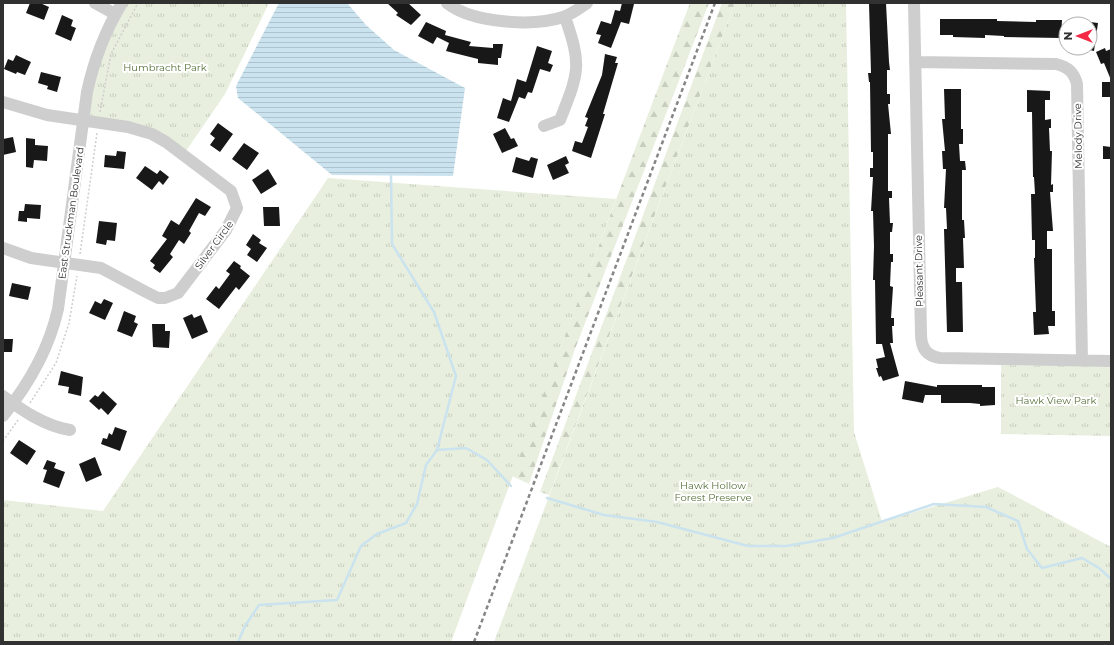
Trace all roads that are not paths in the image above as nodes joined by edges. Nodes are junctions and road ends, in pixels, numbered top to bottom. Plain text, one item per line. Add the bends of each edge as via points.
1 (95, 3) edge
2 (122, 3) edge
3 (447, 3) edge
4 (587, 3) edge
5 (914, 3) edge
6 (115, 14) junction
7 (565, 17) junction
8 (915, 62) junction
9 (3, 102) edge
10 (83, 121) junction
11 (544, 126) dead end
12 (3, 248) edge
13 (64, 263) junction
14 (1082, 360) junction
15 (1111, 361) edge
16 (3, 396) edge
17 (13, 404) junction
18 (3, 416) edge
19 (70, 430) dead end

1 - 6 street
2 - 6 street, East Struckman Boulevard
3 - 7 street via 469,15 524,23
4 - 7 street
5 - 8 street, Pleasant Drive
6 - 10 street, East Struckman Boulevard via 96,58
7 - 11 street via 576,51 575,79 560,120
8 - 14 street, Melody Drive via 1056,64 1066,68 1075,78
8 - 14 street, Pleasant Drive via 923,348 931,356 940,358
9 - 10 street, Silver Circle via 47,115
10 - 13 street, East Struckman Boulevard
10 - 13 street, Silver Circle via 128,127 152,134 231,191 237,208 226,230 178,293 165,298 158,298 101,268
12 - 13 street, Silver Circle via 31,258
13 - 17 street, East Struckman Boulevard via 58,308 49,342 40,362
14 - 15 street, Pleasant Drive
16 - 17 street
17 - 18 street, East Struckman Boulevard
17 - 19 street via 55,427

